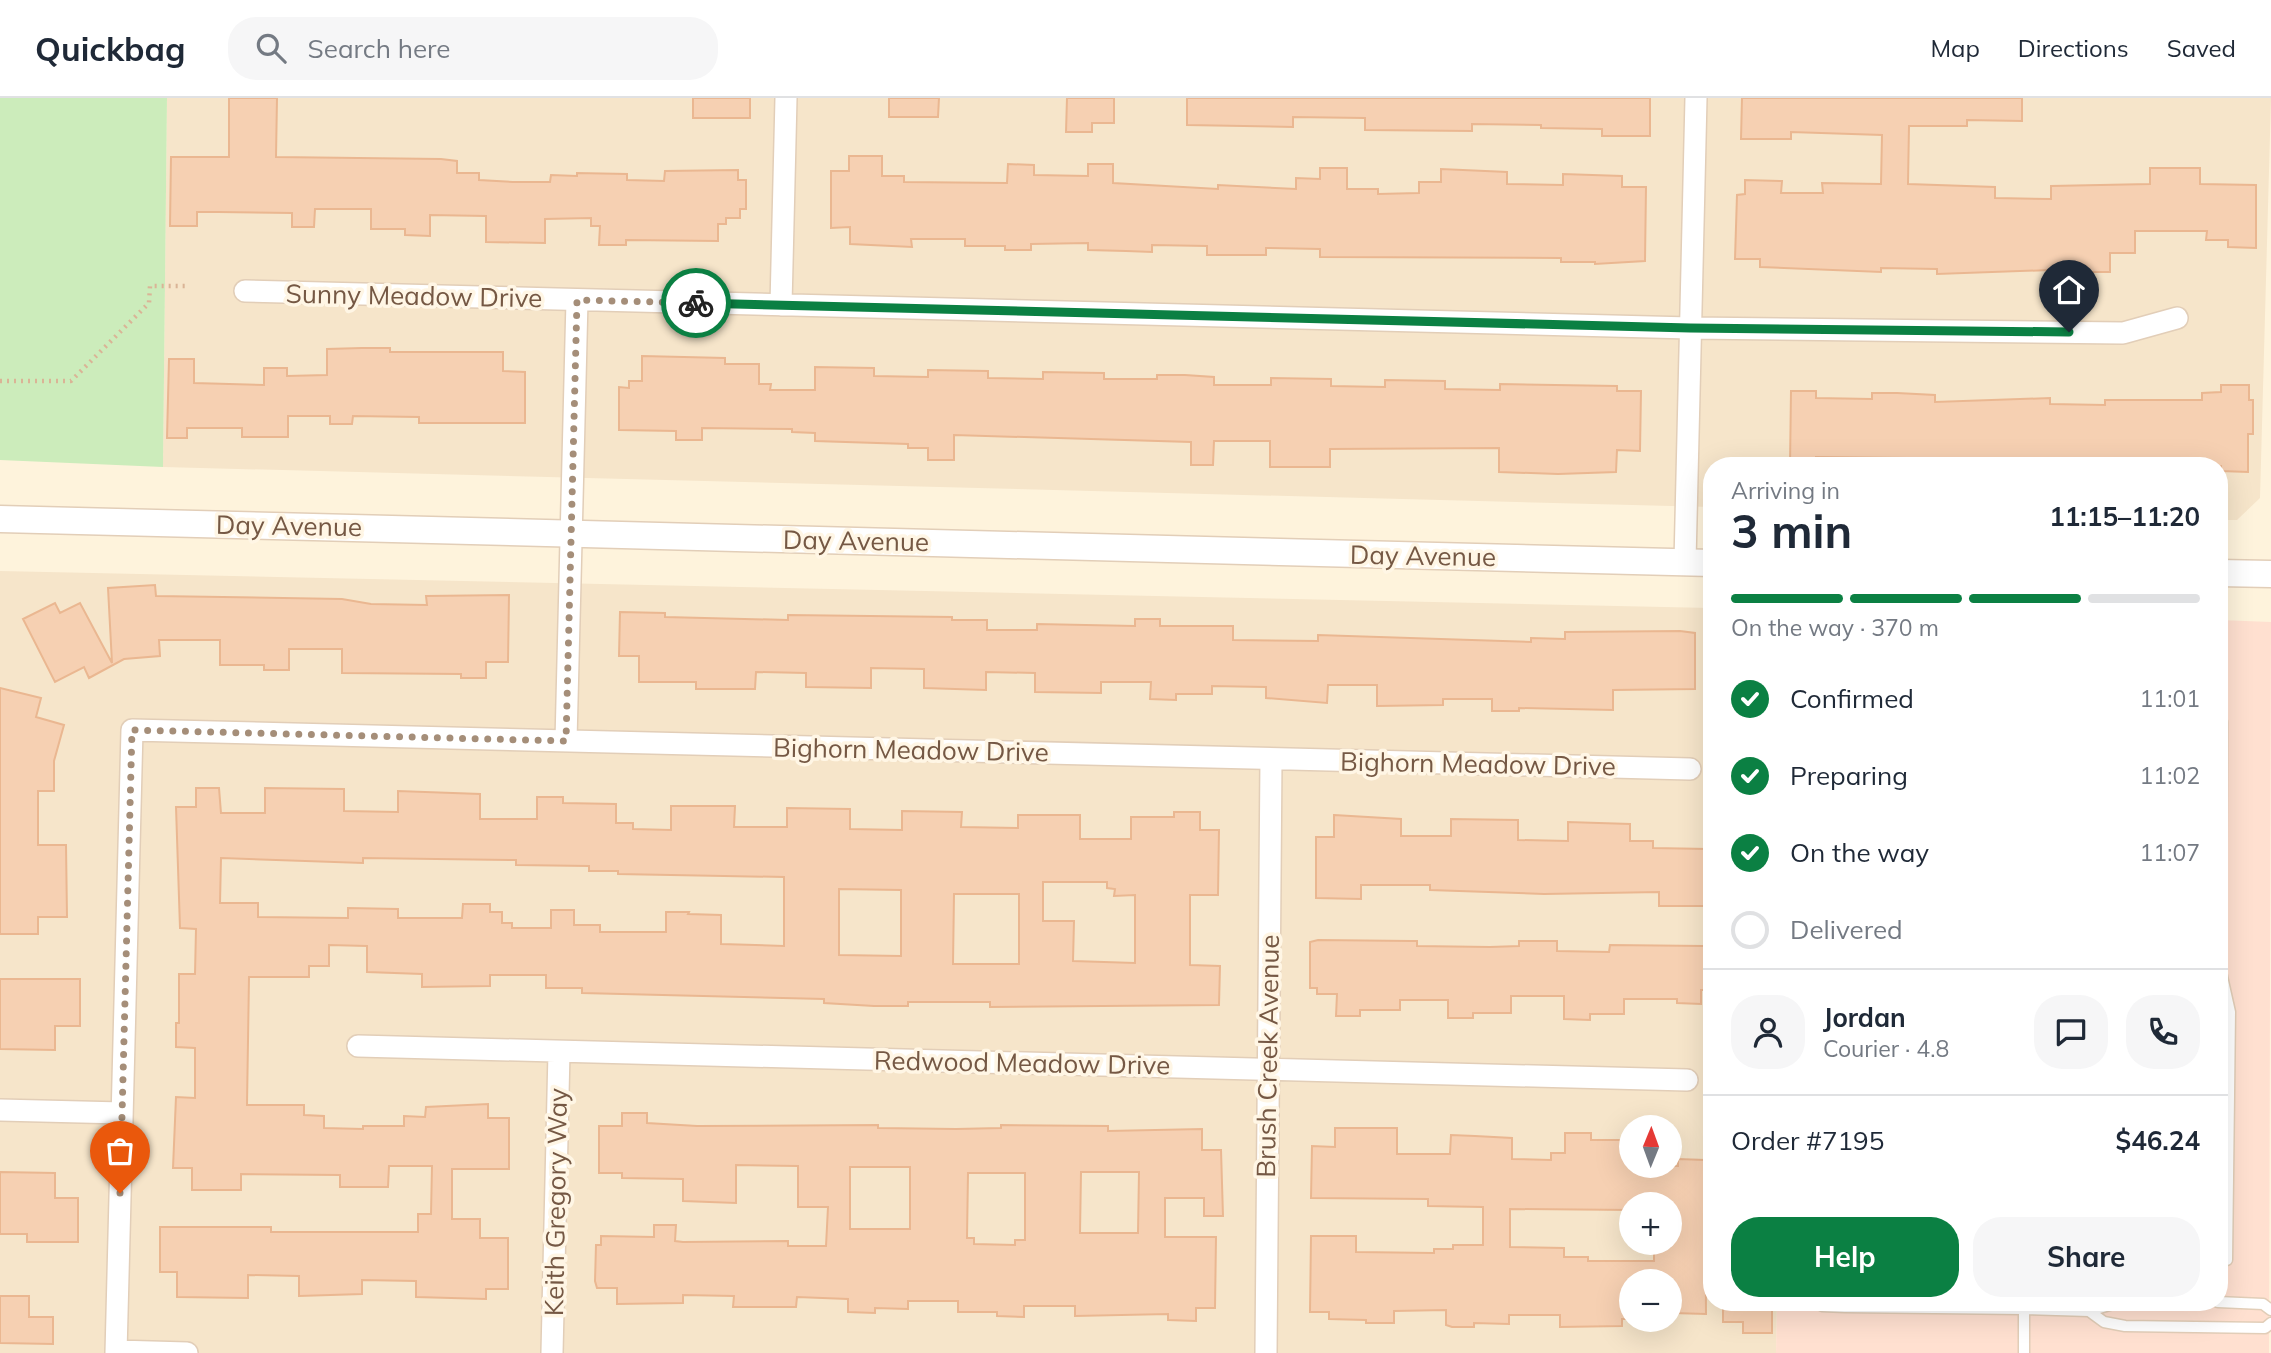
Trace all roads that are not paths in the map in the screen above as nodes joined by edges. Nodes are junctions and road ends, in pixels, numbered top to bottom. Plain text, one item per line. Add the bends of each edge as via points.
1 (786, 98) edge
2 (1696, 98) edge
3 (245, 291) dead end
4 (577, 300) junction
5 (781, 305) junction
6 (2177, 318) dead end
7 (1690, 328) junction
8 (0, 519) edge
9 (571, 534) junction
10 (1685, 562) junction
11 (1703, 563) edge
12 (2228, 573) edge
13 (2271, 574) edge
14 (566, 741) junction
15 (1271, 759) junction
16 (1690, 769) dead end
17 (358, 1046) dead end
18 (559, 1052) junction
19 (1268, 1069) junction
20 (1687, 1080) dead end
21 (0, 1110) edge
22 (122, 1113) junction
23 (2228, 1302) edge
24 (2271, 1310) edge
25 (2024, 1311) edge
26 (2093, 1311) edge
27 (2271, 1323) edge
28 (116, 1352) edge
29 (187, 1353) edge
30 (552, 1353) edge
31 (1266, 1353) edge
32 (2024, 1353) edge

1 - 5 street
2 - 7 street
3 - 4 street, Sunny Meadow Drive
4 - 5 street, Sunny Meadow Drive
4 - 9 street
5 - 7 street, Sunny Meadow Drive
6 - 7 street, Sunny Meadow Drive via 2123,332
7 - 10 street
8 - 9 street, Day Avenue
9 - 10 street, Day Avenue
9 - 14 street
10 - 11 street, Day Avenue
12 - 13 street
14 - 15 street, Bighorn Meadow Drive
14 - 22 street, Bighorn Meadow Drive via 132,730
15 - 16 street, Bighorn Meadow Drive
15 - 19 street, Brush Creek Avenue
17 - 18 street, Redwood Meadow Drive
18 - 19 street, Redwood Meadow Drive
18 - 30 street, Keith Gregory Way
19 - 20 street, Redwood Meadow Drive
19 - 31 street, Brush Creek Avenue
21 - 22 street
22 - 28 street
23 - 24 lane via 2263,1304
25 - 32 lane
26 - 27 lane via 2104,1322 2125,1326 2265,1328
28 - 29 street

